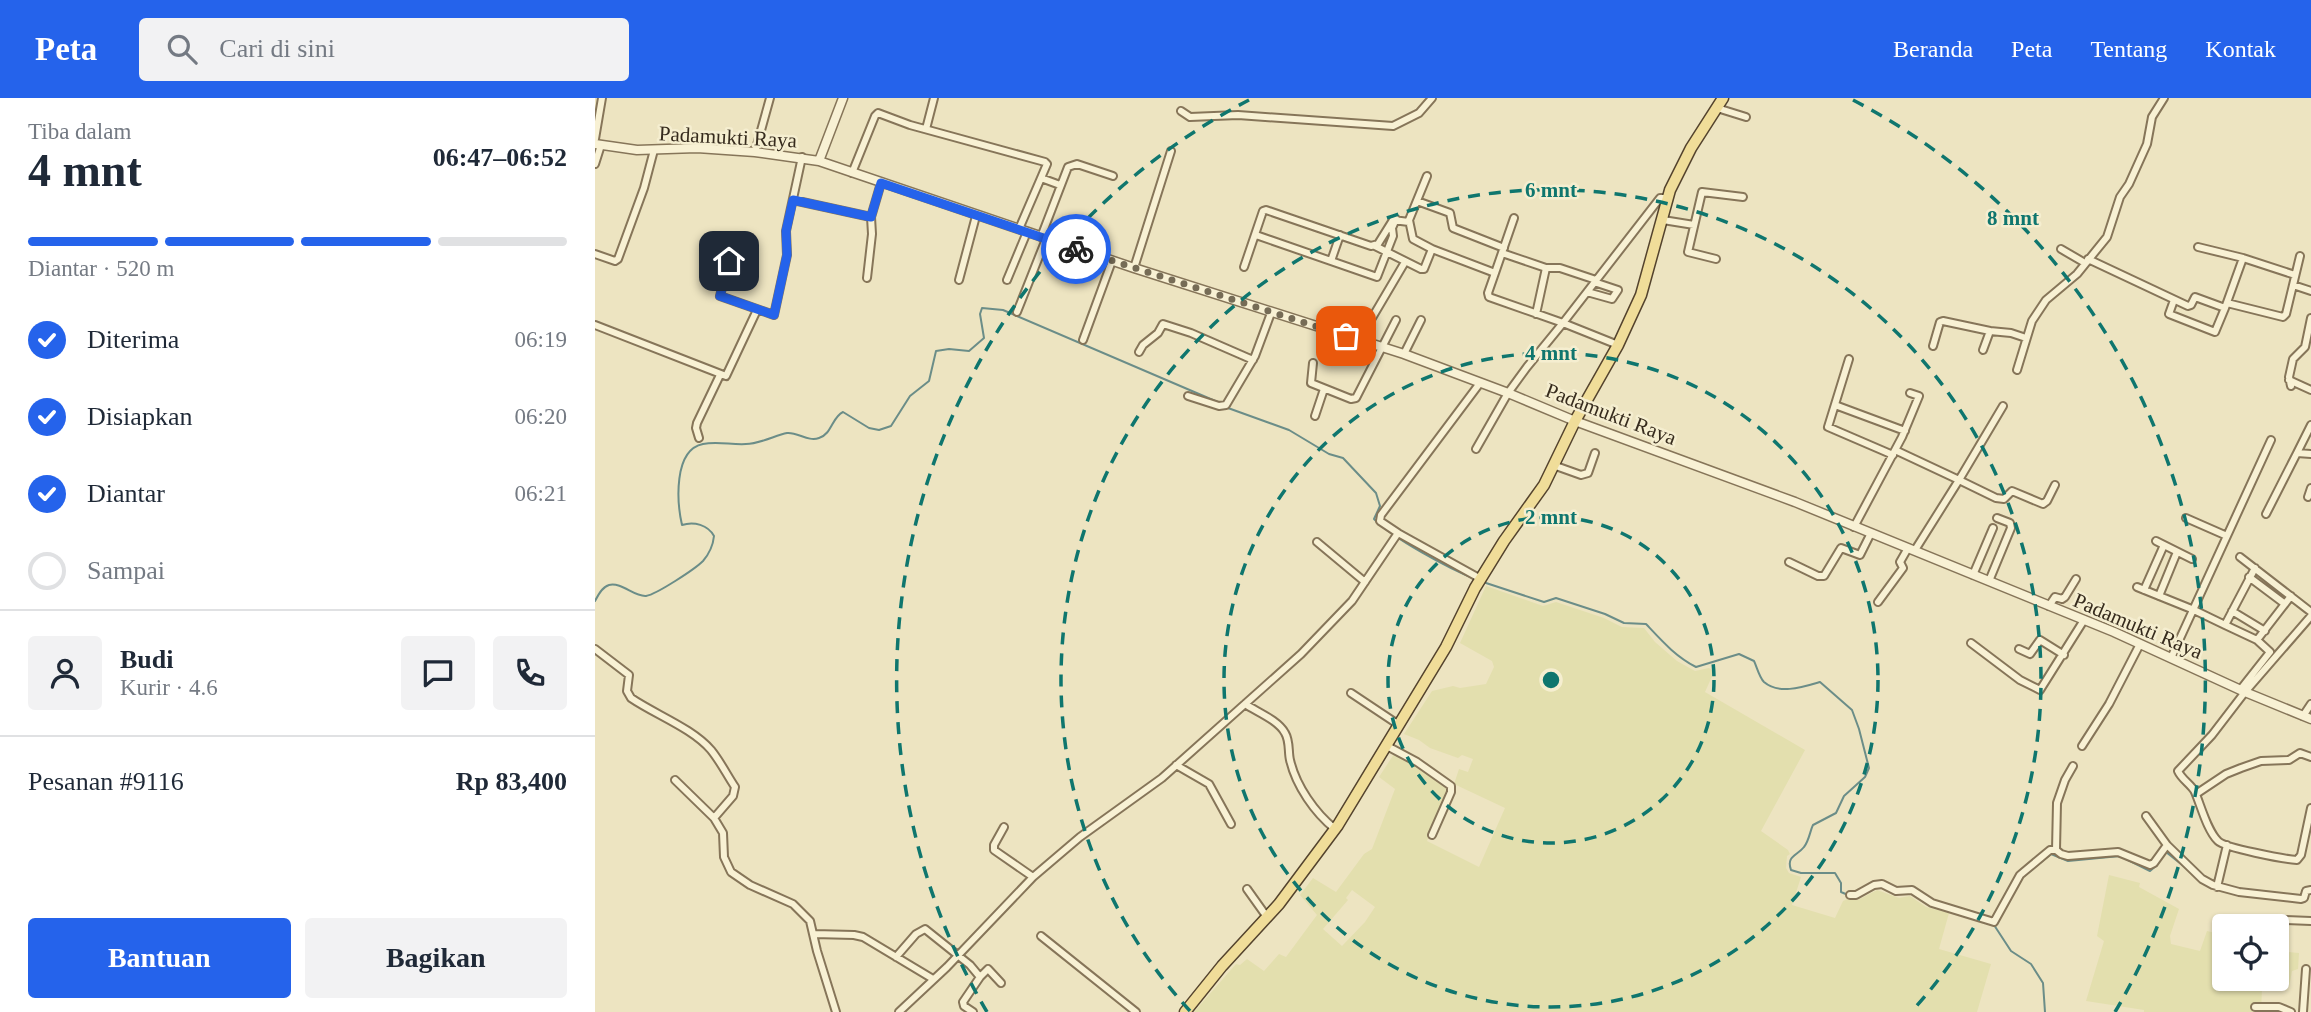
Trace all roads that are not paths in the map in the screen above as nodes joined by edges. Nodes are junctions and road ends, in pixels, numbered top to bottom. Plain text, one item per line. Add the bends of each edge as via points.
1 (602, 98) edge
2 (770, 98) edge
3 (843, 98) edge
4 (934, 98) edge
5 (1432, 98) edge
6 (1723, 98) edge
7 (2164, 98) edge
8 (1717, 108) junction
9 (1181, 111) dead end
10 (1746, 117) dead end
11 (926, 129) junction
12 (597, 143) edge
13 (1171, 151) dead end
14 (654, 152) junction
15 (755, 152) junction
16 (802, 159) junction
17 (819, 161) junction
18 (595, 164) edge
19 (852, 173) junction
20 (1427, 176) dead end
21 (1113, 177) dead end
22 (1041, 178) junction
23 (881, 183) junction
24 (1060, 185) junction
25 (1743, 197) dead end
26 (1668, 198) junction
27 (793, 200) junction
28 (1417, 201) junction
29 (976, 216) junction
30 (871, 217) junction
31 (1514, 218) dead end
32 (1396, 219) junction
33 (1663, 220) junction
34 (1409, 222) junction
35 (1694, 225) junction
36 (1023, 231) junction
37 (1256, 235) junction
38 (1341, 235) junction
39 (1044, 238) junction
40 (1375, 246) junction
41 (2197, 247) dead end
42 (2060, 249) dead end
43 (1432, 250) junction
44 (1503, 251) junction
45 (1387, 252) junction
46 (595, 254) edge
47 (2300, 256) dead end
48 (2243, 258) junction
49 (1716, 259) dead end
50 (729, 261) dead end
51 (1112, 261) junction
52 (1332, 261) junction
53 (2087, 261) junction
54 (1405, 262) junction
55 (1244, 267) dead end
56 (1134, 268) junction
57 (1546, 268) junction
58 (1495, 272) junction
59 (2295, 275) junction
60 (867, 278) dead end
61 (959, 280) dead end
62 (1007, 280) dead end
63 (1595, 281) junction
64 (2293, 285) junction
65 (2311, 291) edge
66 (1587, 292) junction
67 (2174, 300) junction
68 (2226, 305) junction
69 (757, 310) junction
70 (1017, 313) dead end
71 (1271, 313) junction
72 (1536, 314) junction
73 (2311, 318) edge
74 (1395, 320) dead end
75 (1421, 320) dead end
76 (1563, 323) junction
77 (595, 326) edge
78 (1990, 331) junction
79 (2026, 338) junction
80 (1083, 340) dead end
81 (1359, 340) junction
82 (1618, 345) junction
83 (1933, 346) dead end
84 (1381, 348) junction
85 (1983, 350) dead end
86 (1139, 352) dead end
87 (1404, 354) junction
88 (1849, 359) dead end
89 (1252, 360) junction
90 (1313, 363) dead end
91 (2017, 370) dead end
92 (720, 375) junction
93 (1480, 383) junction
94 (1324, 389) junction
95 (2311, 390) edge
96 (1508, 393) junction
97 (1910, 393) dead end
98 (1188, 396) dead end
99 (1835, 405) junction
100 (2003, 405) dead end
101 (1315, 416) dead end
102 (1575, 421) junction
103 (2311, 425) edge
104 (1905, 431) junction
105 (699, 438) dead end
106 (2271, 440) dead end
107 (1476, 449) dead end
108 (1894, 452) junction
109 (1595, 453) dead end
110 (2297, 453) junction
111 (2311, 454) edge
112 (1553, 465) junction
113 (1959, 480) junction
114 (2055, 485) dead end
115 (2311, 488) edge
116 (2308, 497) dead end
117 (2266, 514) dead end
118 (1997, 518) dead end
119 (2186, 518) dead end
120 (1854, 527) junction
121 (1993, 528) dead end
122 (1398, 533) junction
123 (1871, 533) junction
124 (2227, 536) junction
125 (2156, 541) dead end
126 (1317, 542) dead end
127 (2164, 545) junction
128 (1911, 549) junction
129 (2178, 552) junction
130 (2240, 557) dead end
131 (2192, 559) dead end
132 (1789, 562) dead end
133 (2255, 568) junction
134 (1973, 575) junction
135 (2249, 577) junction
136 (1481, 579) junction
137 (2076, 579) dead end
138 (1989, 581) junction
139 (1366, 582) junction
140 (2159, 596) junction
141 (2291, 596) junction
142 (1878, 602) dead end
143 (2285, 604) junction
144 (2049, 606) junction
145 (2194, 610) junction
146 (2232, 611) junction
147 (2311, 614) edge
148 (2084, 621) junction
149 (2225, 625) junction
150 (2265, 631) junction
151 (2257, 640) junction
152 (1971, 643) dead end
153 (2140, 644) junction
154 (595, 649) edge
155 (2019, 649) dead end
156 (2064, 655) junction
157 (2171, 658) junction
158 (2242, 691) junction
159 (1352, 693) dead end
160 (1245, 704) junction
161 (2311, 704) edge
162 (2307, 717) edge
163 (1400, 725) junction
164 (1387, 746) junction
165 (2082, 746) dead end
166 (2311, 757) edge
167 (1176, 765) junction
168 (2073, 766) dead end
169 (675, 780) dead end
170 (2196, 794) junction
171 (2311, 808) edge
172 (2146, 816) dead end
173 (714, 818) junction
174 (1231, 824) dead end
175 (1004, 827) dead end
176 (1335, 829) junction
177 (1432, 835) dead end
178 (2167, 845) junction
179 (2227, 845) junction
180 (2056, 850) junction
181 (1033, 877) junction
182 (2217, 887) junction
183 (1247, 889) dead end
184 (2311, 890) edge
185 (1850, 895) dead end
186 (1267, 917) junction
187 (2289, 920) edge
188 (2311, 921) edge
189 (814, 934) junction
190 (1041, 936) dead end
191 (957, 954) junction
192 (896, 957) junction
193 (2306, 970) dead end
194 (980, 977) junction
195 (933, 979) junction
196 (1002, 983) dead end
197 (2255, 1007) dead end
198 (836, 1012) edge
199 (899, 1012) edge
200 (973, 1012) edge
201 (1136, 1012) edge
202 (1185, 1012) edge
203 (2291, 1012) edge
204 (2303, 1012) edge

1 - 12 street
2 - 15 street
3 - 17 street
4 - 11 street
5 - 9 street via 1419,113 1393,125 1190,117
6 - 8 main road
7 - 53 street via 2152,117 2147,144 2120,197 2107,237
8 - 10 street
8 - 26 main road via 1691,148
11 - 19 street via 877,113
11 - 22 street via 1045,162
12 - 14 street, Padamukti Raya
12 - 18 street
13 - 56 street
14 - 15 street, Padamukti Raya via 697,148
14 - 46 street via 618,259
15 - 16 street, Padamukti Raya
16 - 17 street, Padamukti Raya
16 - 27 street
17 - 19 street, Padamukti Raya
19 - 23 street, Padamukti Raya
20 - 28 street
21 - 24 street via 1077,164 1068,167
22 - 24 street
22 - 36 street
23 - 29 street, Padamukti Raya
23 - 30 street
24 - 39 street
25 - 35 street via 1702,191
26 - 33 main road
26 - 63 street via 1660,198
27 - 30 street
27 - 69 street via 774,314
28 - 34 street
28 - 44 street via 1450,214 1453,228
29 - 36 street, Padamukti Raya
29 - 61 street
30 - 60 street
31 - 44 street
32 - 34 street
32 - 40 street via 1389,222
32 - 45 street
33 - 35 street
33 - 82 main road via 1641,295
34 - 43 street via 1413,239
35 - 49 street via 1688,252
36 - 39 street, Padamukti Raya
36 - 62 street
37 - 38 street via 1266,210
37 - 52 street
37 - 55 street
38 - 40 street
38 - 52 street
39 - 51 street, Padamukti Raya
39 - 70 street
40 - 45 street
41 - 48 street
42 - 53 street
43 - 54 street via 1423,270
43 - 58 street
44 - 57 street
44 - 58 street
45 - 52 street via 1377,277
45 - 54 street
47 - 59 street
48 - 59 street
48 - 68 street
50 - 69 street via 719,295
51 - 56 street, Padamukti Raya
51 - 80 street
53 - 67 street
53 - 79 street via 2071,281 2049,296
54 - 81 street
56 - 71 street, Padamukti Raya
57 - 63 street
57 - 72 street
58 - 72 street via 1489,297
59 - 64 street
63 - 66 street
63 - 66 street via 1618,290 1612,299
64 - 65 street
64 - 68 street via 2283,317
66 - 76 street
67 - 68 street via 2190,306 2195,297
67 - 68 street via 2169,314 2215,332
69 - 92 street via 729,373
71 - 81 street, Padamukti Raya
71 - 89 street
72 - 76 street
73 - 95 street via 2306,343 2293,359 2290,383
74 - 84 street
75 - 87 street
76 - 82 street
76 - 96 street
77 - 92 street
78 - 79 street
78 - 83 street via 1940,322
78 - 85 street
79 - 91 street
81 - 84 street, Padamukti Raya
82 - 102 main road
84 - 87 street, Padamukti Raya
84 - 94 street via 1356,398
86 - 89 street via 1163,324
87 - 93 street, Padamukti Raya
88 - 99 street
89 - 98 street via 1226,405
90 - 94 street via 1310,382
92 - 105 street via 697,423
93 - 96 street, Padamukti Raya
93 - 122 street via 1381,515 1380,522
94 - 101 street
96 - 102 street, Padamukti Raya
96 - 107 street
97 - 104 street via 1918,399
99 - 104 street
99 - 108 street via 1829,429
100 - 113 street
102 - 112 main road
102 - 120 street, Padamukti Raya
103 - 110 street
104 - 108 street
106 - 124 street
108 - 113 street
108 - 120 street
109 - 112 street via 1588,472 1581,475
110 - 111 street
110 - 117 street
112 - 136 main road
113 - 114 street via 1996,498 2004,499 2012,491 2043,503
113 - 128 street
115 - 116 street
118 - 138 street via 2011,528
119 - 124 street
120 - 123 street, Padamukti Raya
121 - 134 street
122 - 136 street
122 - 139 street
123 - 128 street, Padamukti Raya
123 - 132 street via 1860,555 1842,548 1824,576
124 - 145 street
125 - 127 street
126 - 139 street
127 - 129 street
127 - 140 street via 2140,589
128 - 134 street, Padamukti Raya
128 - 142 street
129 - 131 street
129 - 140 street
130 - 133 street
133 - 135 street
133 - 141 street
134 - 138 street, Padamukti Raya
135 - 143 street
135 - 146 street
136 - 163 main road
137 - 144 street via 2065,597 2055,597
138 - 144 street, Padamukti Raya
139 - 160 street via 1301,654
140 - 145 street
141 - 143 street
141 - 147 street
143 - 150 street
144 - 148 street, Padamukti Raya
145 - 149 street
145 - 157 street
146 - 149 street
146 - 150 street
147 - 158 street
148 - 153 street, Padamukti Raya
148 - 156 street
149 - 151 street
150 - 151 street
151 - 158 street via 2270,653
152 - 156 street via 2038,689
153 - 157 street, Padamukti Raya
153 - 165 street
154 - 173 street via 629,675 631,698 691,733 716,757 735,791
155 - 156 street via 2030,654 2040,640
157 - 158 street, Padamukti Raya
158 - 162 street, Padamukti Raya
158 - 170 street via 2212,735 2179,769
159 - 163 street
160 - 167 street
160 - 176 street via 1286,735 1296,776 1319,815
161 - 162 street
163 - 164 main road
164 - 176 main road
164 - 177 street via 1451,786
166 - 170 street via 2298,753 2289,760 2261,761 2226,774
167 - 174 street via 1209,784
167 - 181 street
168 - 180 street via 2057,803
169 - 173 street
170 - 179 street via 2216,839
171 - 179 street via 2297,860
172 - 178 street
173 - 189 street via 723,833 731,872 793,904 810,921
175 - 181 street via 994,850
176 - 186 main road
178 - 180 street via 2150,865 2118,852 2068,856
178 - 182 street
179 - 182 street
180 - 185 street via 2020,875 1994,922 1882,884
181 - 191 street
182 - 184 street via 2301,899
183 - 186 street
186 - 202 main road
187 - 188 street
189 - 192 street via 863,937
189 - 198 street
190 - 201 street
191 - 192 street via 923,929
191 - 194 street
191 - 195 street
192 - 195 street
193 - 204 street
194 - 196 street via 988,969
194 - 200 street via 963,1002
195 - 199 street
197 - 203 street

